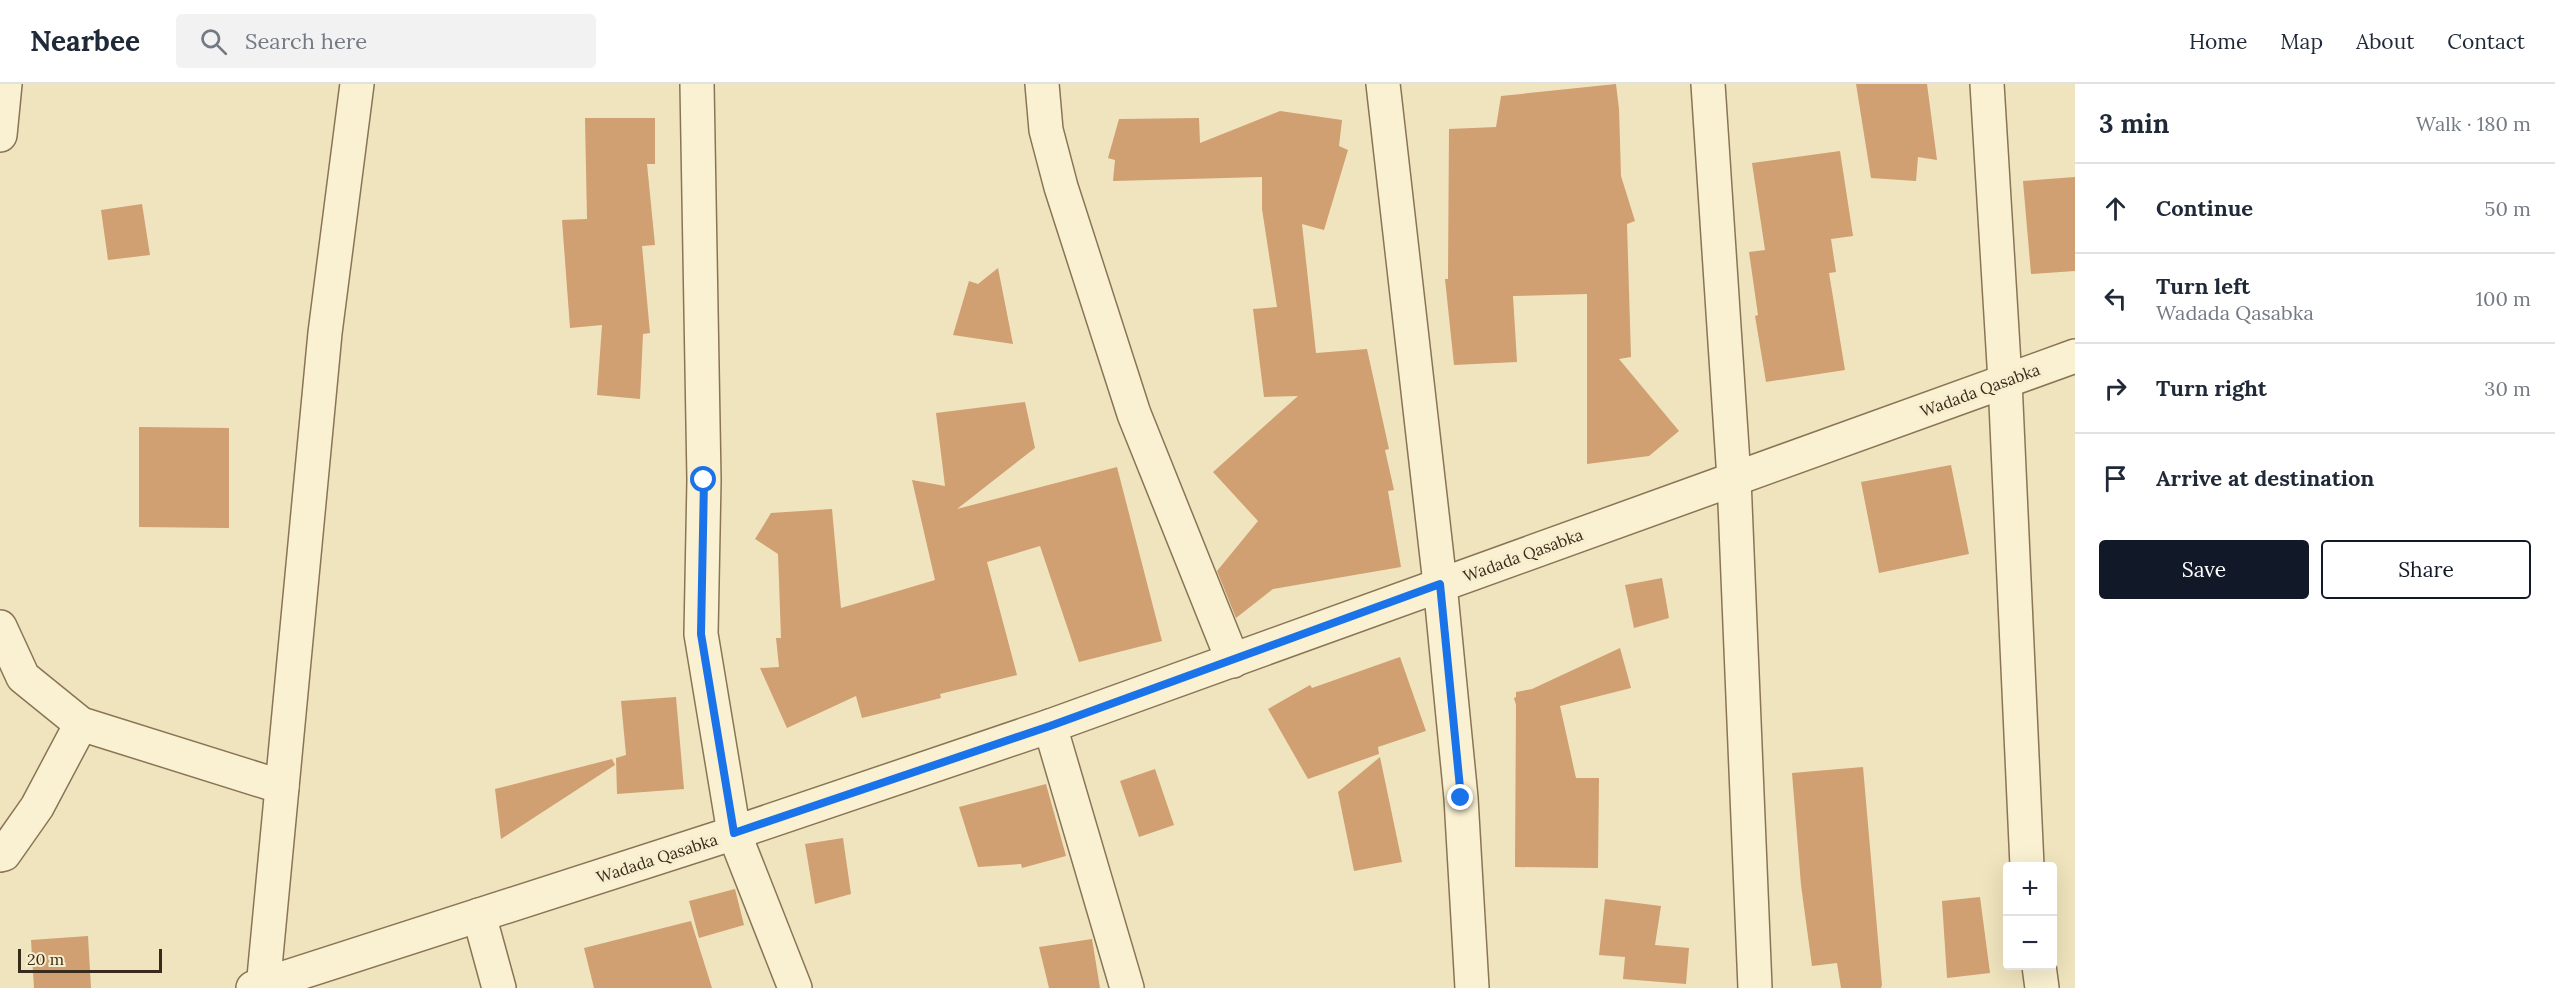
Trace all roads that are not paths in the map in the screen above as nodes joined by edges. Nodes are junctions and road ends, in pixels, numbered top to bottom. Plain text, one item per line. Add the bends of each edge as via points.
1 (5, 84) edge
2 (357, 84) edge
3 (697, 84) edge
4 (1042, 84) edge
5 (1383, 84) edge
6 (1708, 84) edge
7 (1987, 84) edge
8 (0, 135) edge
9 (2075, 356) edge
10 (2005, 381) junction
11 (1734, 479) junction
12 (1440, 584) junction
13 (0, 627) edge
14 (1233, 660) junction
15 (81, 724) junction
16 (1050, 726) junction
17 (282, 787) junction
18 (734, 833) junction
19 (0, 855) edge
20 (2027, 862) edge
21 (479, 915) junction
22 (2040, 970) edge
23 (259, 987) edge
24 (500, 988) edge
25 (795, 988) edge
26 (1127, 988) edge
27 (1472, 988) edge
28 (1755, 988) edge
29 (2042, 988) edge

1 - 8 street
2 - 17 street via 325,333
3 - 18 street via 704,480 701,634
4 - 14 street via 1046,130 1061,187 1134,414
5 - 12 street
6 - 11 street
7 - 10 street
9 - 10 street, Wadada Qasabka
10 - 11 street, Wadada Qasabka
10 - 20 street
11 - 12 street, Wadada Qasabka
11 - 28 street
12 - 14 street, Wadada Qasabka
12 - 27 street via 1461,798
13 - 15 street via 23,677
14 - 16 street, Wadada Qasabka
15 - 17 street
15 - 19 street via 37,807
16 - 18 street, Wadada Qasabka
16 - 26 street
17 - 23 street
18 - 21 street, Wadada Qasabka
18 - 25 street
21 - 23 street, Wadada Qasabka
21 - 24 street
22 - 29 street

